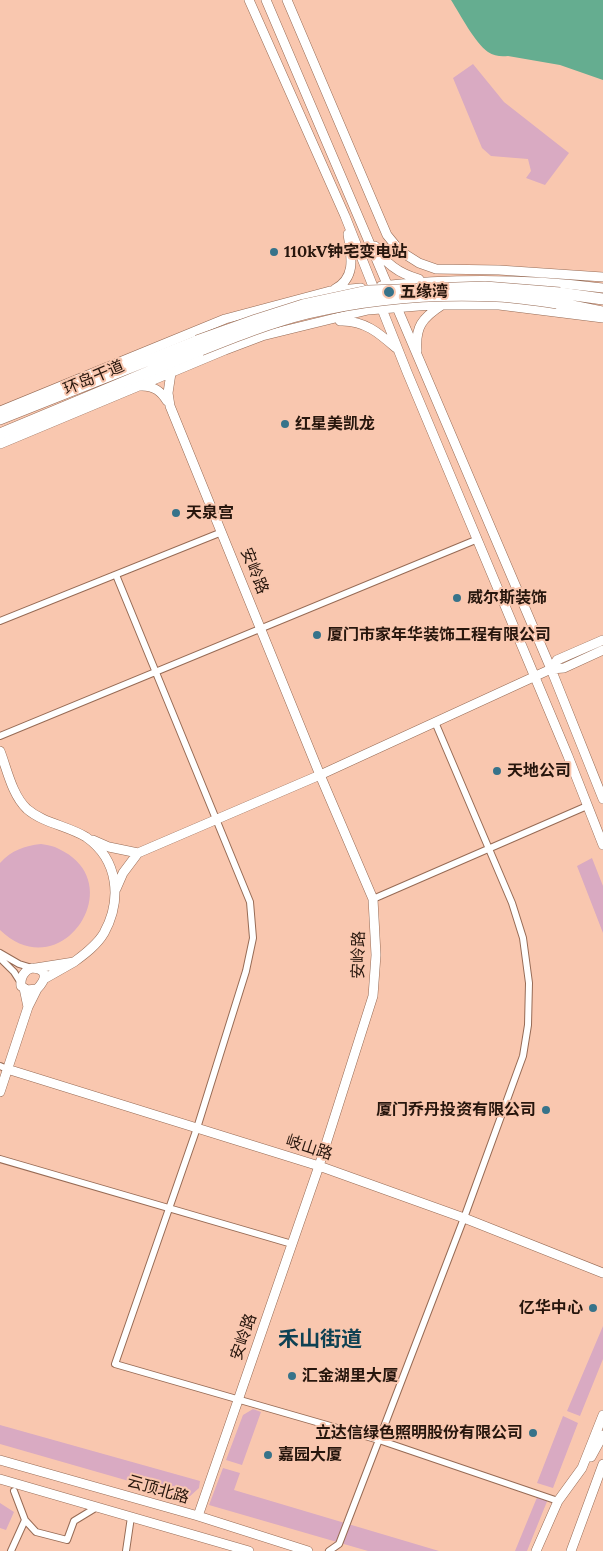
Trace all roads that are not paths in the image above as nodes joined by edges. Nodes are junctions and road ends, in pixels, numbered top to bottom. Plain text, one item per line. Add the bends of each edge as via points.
1 (249, 0) edge
2 (266, 0) edge
3 (287, 0) edge
4 (358, 215) junction
5 (345, 216) junction
6 (603, 277) edge
7 (427, 281) junction
8 (387, 285) junction
9 (372, 287) junction
10 (603, 288) edge
11 (330, 291) junction
12 (563, 297) junction
13 (603, 297) edge
14 (442, 305) junction
15 (396, 308) junction
16 (382, 310) junction
17 (603, 310) edge
18 (603, 318) edge
19 (320, 321) junction
20 (199, 345) junction
21 (398, 349) junction
22 (418, 359) junction
23 (171, 373) junction
24 (141, 386) junction
25 (170, 406) junction
26 (0, 410) edge
27 (0, 419) edge
28 (0, 434) edge
29 (0, 444) edge
30 (222, 532) junction
31 (478, 539) junction
32 (116, 575) junction
33 (0, 621) edge
34 (261, 630) junction
35 (603, 640) edge
36 (603, 650) edge
37 (551, 669) junction
38 (156, 672) junction
39 (535, 677) junction
40 (434, 722) junction
41 (0, 736) edge
42 (0, 750) edge
43 (568, 756) junction
44 (320, 775) junction
45 (603, 799) edge
46 (587, 806) junction
47 (218, 819) junction
48 (603, 829) edge
49 (87, 838) junction
50 (603, 845) edge
51 (488, 848) junction
52 (138, 853) junction
53 (116, 889) junction
54 (373, 899) junction
55 (0, 953) edge
56 (0, 958) edge
57 (74, 962) junction
58 (34, 968) junction
59 (44, 980) junction
60 (22, 986) junction
61 (36, 989) junction
62 (28, 1007) junction
63 (4, 1067) edge
64 (0, 1092) edge
65 (197, 1128) junction
66 (0, 1159) edge
67 (319, 1166) junction
68 (169, 1208) junction
69 (464, 1218) junction
70 (292, 1244) junction
71 (603, 1273) edge
72 (238, 1400) junction
73 (603, 1414) edge
74 (603, 1435) edge
75 (379, 1440) junction
76 (0, 1460) edge
77 (603, 1464) edge
78 (582, 1468) junction
79 (0, 1479) edge
80 (14, 1491) dead end
81 (558, 1501) junction
82 (97, 1507) junction
83 (198, 1516) junction
84 (131, 1517) junction
85 (26, 1520) junction
86 (340, 1548) edge
87 (11, 1551) edge
88 (126, 1551) edge
89 (249, 1551) edge
90 (308, 1551) edge
91 (330, 1551) edge
92 (536, 1551) edge
93 (571, 1551) edge

1 - 5 main road
2 - 4 main road
3 - 6 main road via 383,228 400,251 436,269
4 - 7 main road via 378,252 390,266 407,276
4 - 8 main road
5 - 9 main road
5 - 11 main road via 350,272 343,284
7 - 8 main road
7 - 10 main road via 470,279
8 - 9 main road
8 - 15 main road
9 - 11 main road
9 - 16 main road
11 - 26 main road via 225,319
12 - 13 highway
12 - 17 highway
12 - 20 highway, bridge via 445,295 378,300 308,313
14 - 15 main road
14 - 18 main road via 499,306
14 - 22 main road via 420,324 416,340
15 - 16 main road
15 - 22 main road
16 - 19 main road
16 - 21 main road
19 - 21 main road via 362,323
19 - 23 main road via 262,336
20 - 27 highway, 环岛干道
20 - 28 highway, 环岛干道
21 - 31 main road
22 - 37 main road
23 - 24 main road
23 - 25 main road
24 - 25 main road via 150,386 161,392
24 - 29 main road
25 - 30 main road, 安岭路
30 - 32 street
30 - 34 main road, 安岭路
31 - 34 street
31 - 39 main road
32 - 33 street
32 - 38 street
34 - 38 street
34 - 44 main road, 安岭路
35 - 37 main road via 557,660
36 - 37 main road via 564,668
37 - 39 main road
37 - 45 main road
38 - 41 street
38 - 47 street
39 - 40 main road
39 - 43 main road
40 - 44 main road
40 - 51 street
42 - 49 main road via 15,791 28,809
43 - 46 main road
43 - 48 main road
44 - 47 main road
44 - 54 main road, 安岭路
46 - 50 main road
46 - 51 street
47 - 52 main road
47 - 65 street via 250,902 253,938 246,971
49 - 52 main road
49 - 53 main road via 110,867
51 - 54 street
51 - 69 street via 523,938 529,983 528,1025 523,1056
52 - 53 main road via 122,873
53 - 57 main road via 112,912 103,934
54 - 67 main road, 安岭路 via 376,955 373,996
55 - 58 street
56 - 60 street
57 - 58 main road
57 - 59 main road
58 - 59 main road via 44,972
58 - 60 main road via 26,971
59 - 61 main road
60 - 61 main road via 28,990
60 - 62 main road
61 - 62 main road
62 - 63 main road
63 - 64 main road
63 - 65 main road, 岐山路
65 - 67 main road, 岐山路
65 - 68 street
66 - 68 street
67 - 69 main road, 岐山路
67 - 70 main road, 安岭路
68 - 70 street
68 - 72 street via 115,1364
69 - 71 main road, 岐山路
69 - 75 street
70 - 72 main road, 安岭路
72 - 75 street
72 - 83 main road, 安岭路
73 - 78 main road
74 - 78 main road
75 - 81 street
75 - 86 street
76 - 83 main road, 云顶北路
77 - 93 main road
78 - 81 main road
79 - 82 main road, 云顶北路
80 - 85 street
81 - 92 main road
82 - 84 main road, 云顶北路
82 - 85 street via 74,1521 66,1540 36,1532
83 - 90 main road, 云顶北路
84 - 88 street
84 - 89 main road, 云顶北路
85 - 87 street
86 - 91 street

